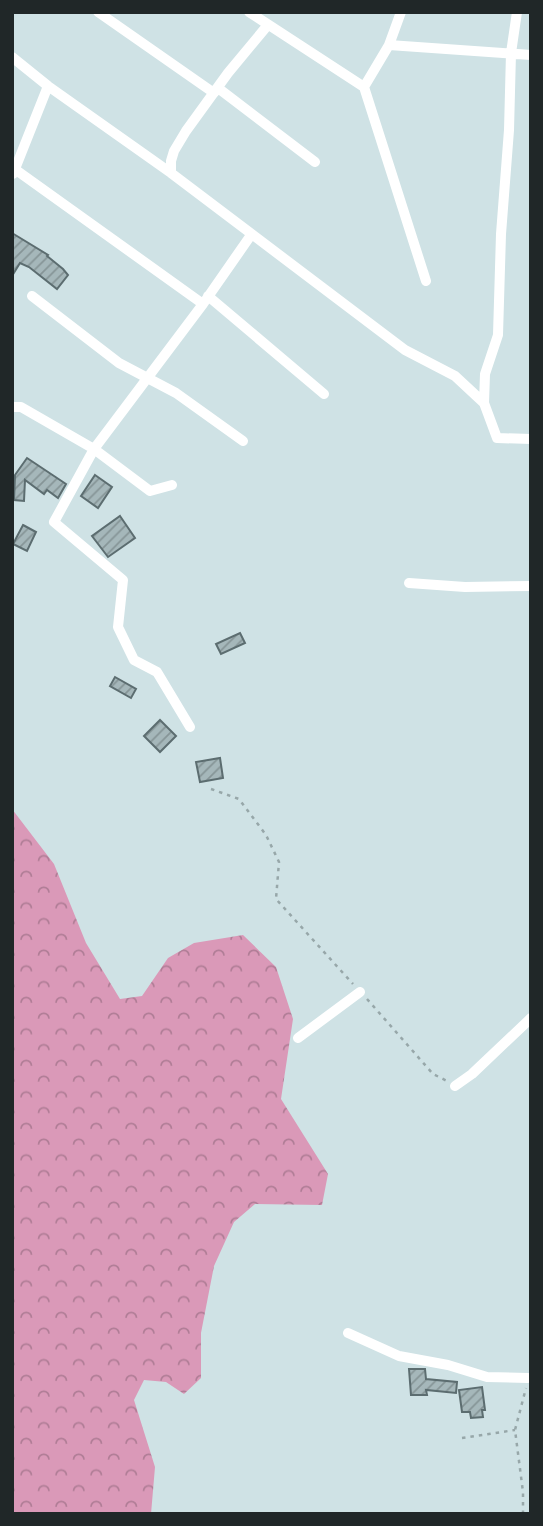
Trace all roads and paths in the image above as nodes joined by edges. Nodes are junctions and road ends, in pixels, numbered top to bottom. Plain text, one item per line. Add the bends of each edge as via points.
1 (98, 12) edge
2 (249, 12) edge
3 (401, 12) edge
4 (517, 12) edge
5 (267, 26) junction
6 (389, 45) junction
7 (511, 53) junction
8 (531, 55) edge
9 (12, 57) edge
10 (48, 86) junction
11 (364, 87) junction
12 (216, 90) junction
13 (315, 162) dead end
14 (14, 172) edge
15 (171, 173) junction
16 (251, 235) junction
17 (426, 281) dead end
18 (32, 296) dead end
19 (205, 300) junction
20 (148, 378) junction
21 (324, 394) dead end
22 (484, 403) junction
23 (12, 407) edge
24 (531, 439) edge
25 (243, 441) dead end
26 (94, 449) junction
27 (172, 485) dead end
28 (409, 583) dead end
29 (531, 586) edge
30 (190, 727) dead end
31 (211, 789) dead end
32 (360, 992) junction
33 (531, 1018) edge
34 (299, 1038) dead end
35 (455, 1086) joint
36 (348, 1333) dead end
37 (528, 1378) joint
38 (515, 1430) junction
39 (462, 1438) dead end
40 (523, 1514) edge

1 - 12 street
2 - 5 street
3 - 6 street
4 - 7 street
5 - 11 street
5 - 12 street
6 - 7 street
6 - 11 street
7 - 8 street
7 - 22 street via 498,335 485,374
9 - 10 street
10 - 14 street
10 - 15 street
11 - 17 street
12 - 13 street
12 - 15 street via 174,151
14 - 19 street
15 - 16 street
16 - 19 street
16 - 22 street via 405,350 455,376
18 - 20 street via 119,363
19 - 20 street
19 - 21 street
20 - 25 street
20 - 26 street
22 - 24 street via 498,438
23 - 26 street via 21,407
26 - 27 street via 150,491
26 - 30 street via 54,522 123,580 118,627 134,660 158,672
28 - 29 street
31 - 32 path via 239,799 266,835 279,862 276,899
32 - 34 street
32 - 35 path via 433,1074
33 - 35 street
36 - 37 street via 398,1356 486,1377
37 - 38 path
38 - 39 path
38 - 40 path

